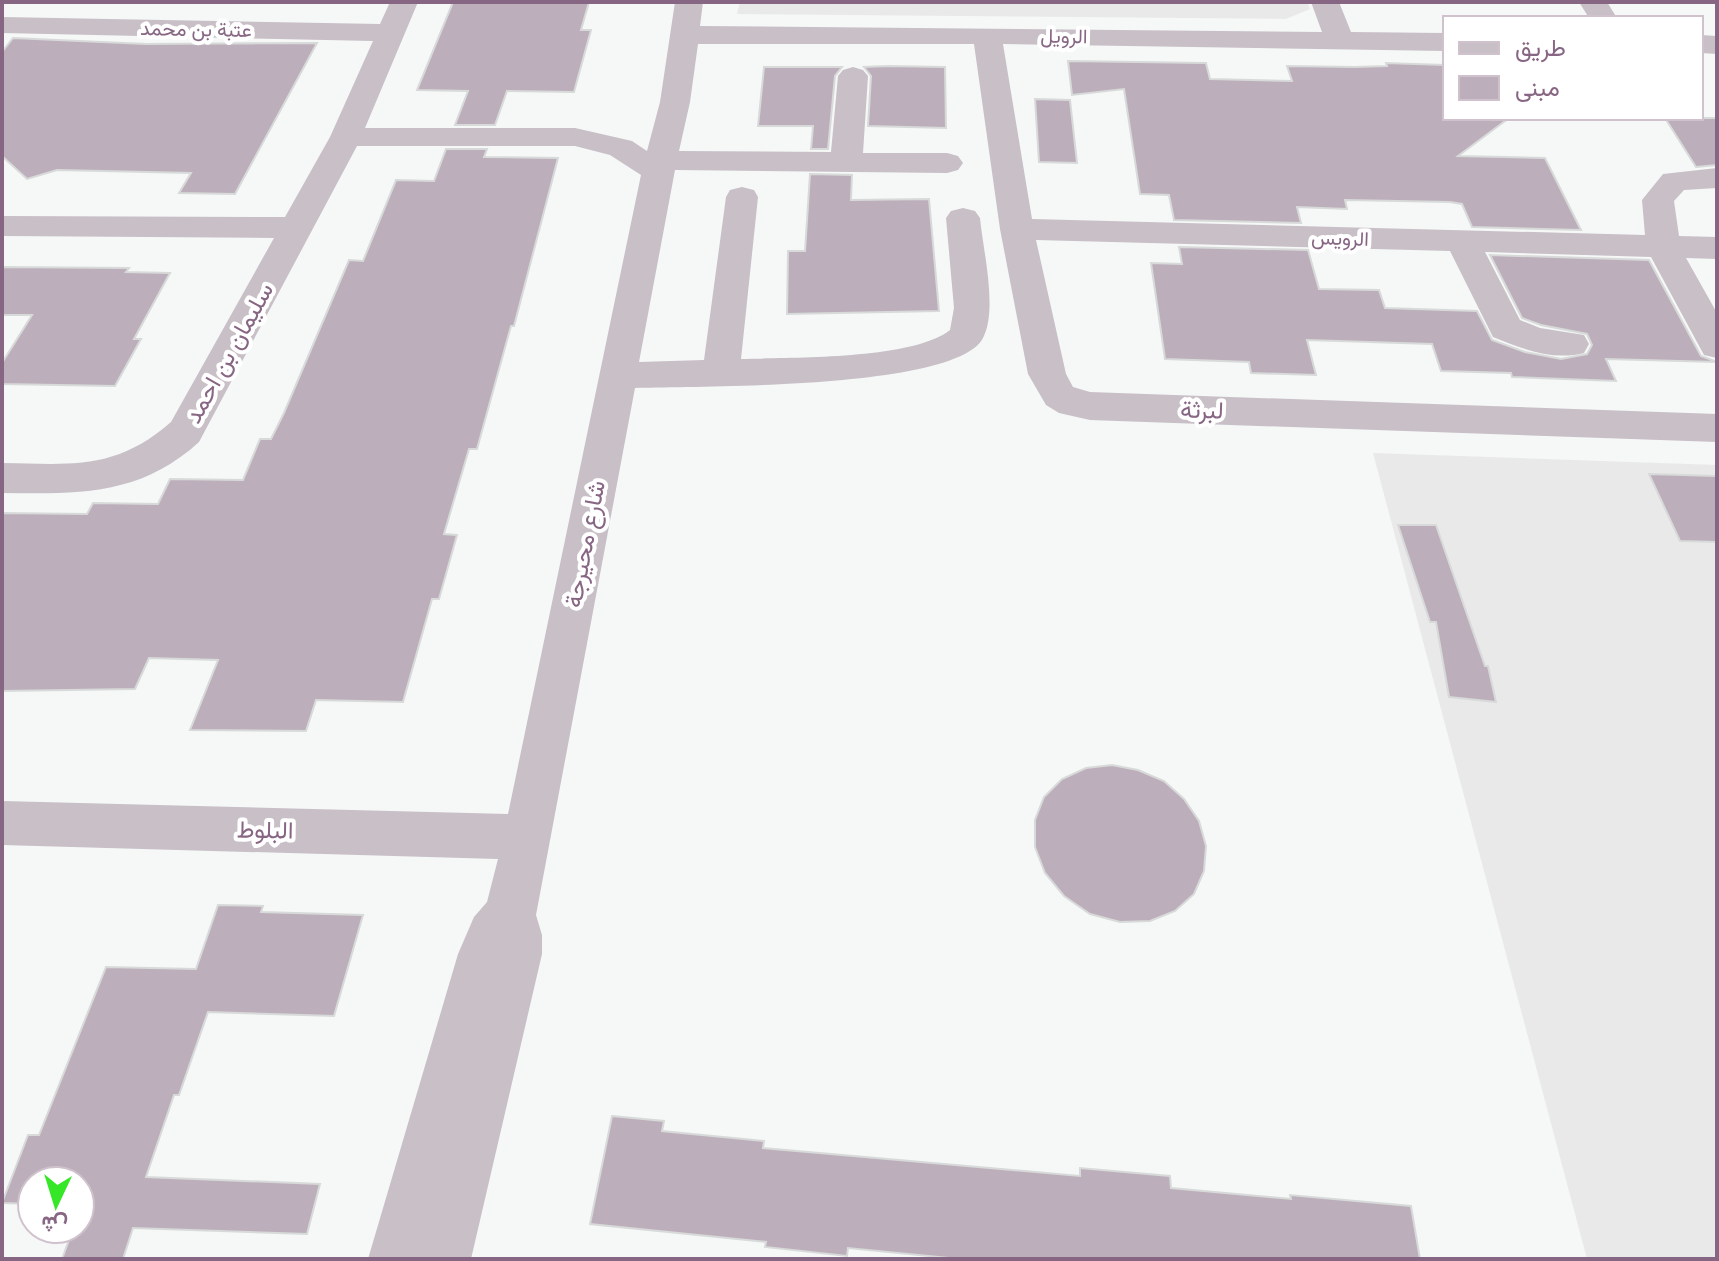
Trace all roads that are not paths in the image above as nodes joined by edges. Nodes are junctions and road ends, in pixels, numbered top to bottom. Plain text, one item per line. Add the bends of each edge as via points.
1 (404, 2) edge
2 (1325, 2) edge
3 (686, 18) edge
4 (2, 25) edge
5 (390, 33) junction
6 (987, 35) junction
7 (1340, 41) junction
8 (1443, 42) edge
9 (853, 76) dead end
10 (650, 112) junction
11 (346, 137) junction
12 (575, 137) junction
13 (846, 162) junction
14 (947, 163) dead end
15 (660, 166) junction
16 (1717, 178) edge
17 (742, 197) dead end
18 (963, 218) dead end
19 (2, 226) edge
20 (298, 228) junction
21 (1017, 229) junction
22 (1462, 241) junction
23 (1663, 247) junction
24 (1717, 248) edge
25 (1571, 344) dead end
26 (1717, 346) edge
27 (721, 373) junction
28 (618, 376) junction
29 (1717, 428) edge
30 (2, 478) edge
31 (2, 823) edge
32 (528, 837) junction
33 (510, 915) junction
34 (398, 1259) edge
35 (441, 1259) edge

1 - 5 street, سليمان بن احمد
2 - 7 street
3 - 6 street, الرويل
3 - 10 street, شارع محيرجة
4 - 5 street, عتبة بن محمد
5 - 11 street, سليمان بن احمد
6 - 7 street, الرويل
6 - 21 street, لبرثة
7 - 8 street, الرويل
9 - 13 street
10 - 12 street
10 - 15 street, شارع محيرجة
11 - 12 street
11 - 20 street, سليمان بن احمد
12 - 15 street via 621,148
13 - 14 street
13 - 15 street
15 - 28 street, شارع محيرجة
16 - 23 street via 1674,181 1662,192 1658,200
17 - 27 street
18 - 27 street via 972,308 967,335 951,348 899,361
19 - 20 street
20 - 30 street, سليمان بن احمد via 185,432 170,448 120,472 83,479
21 - 22 street, الرويس
21 - 29 street, لبرثة via 1047,374 1059,396 1072,403
22 - 23 street, الرويس
22 - 25 street via 1506,328 1535,340
23 - 24 street, الرويس
23 - 26 street
27 - 28 street
28 - 32 street, شارع محيرجة
31 - 32 street, البلوط
32 - 33 street, شارع محيرجة
33 - 34 street, شارع محيرجة via 484,954
33 - 35 street, شارع محيرجة via 516,954

